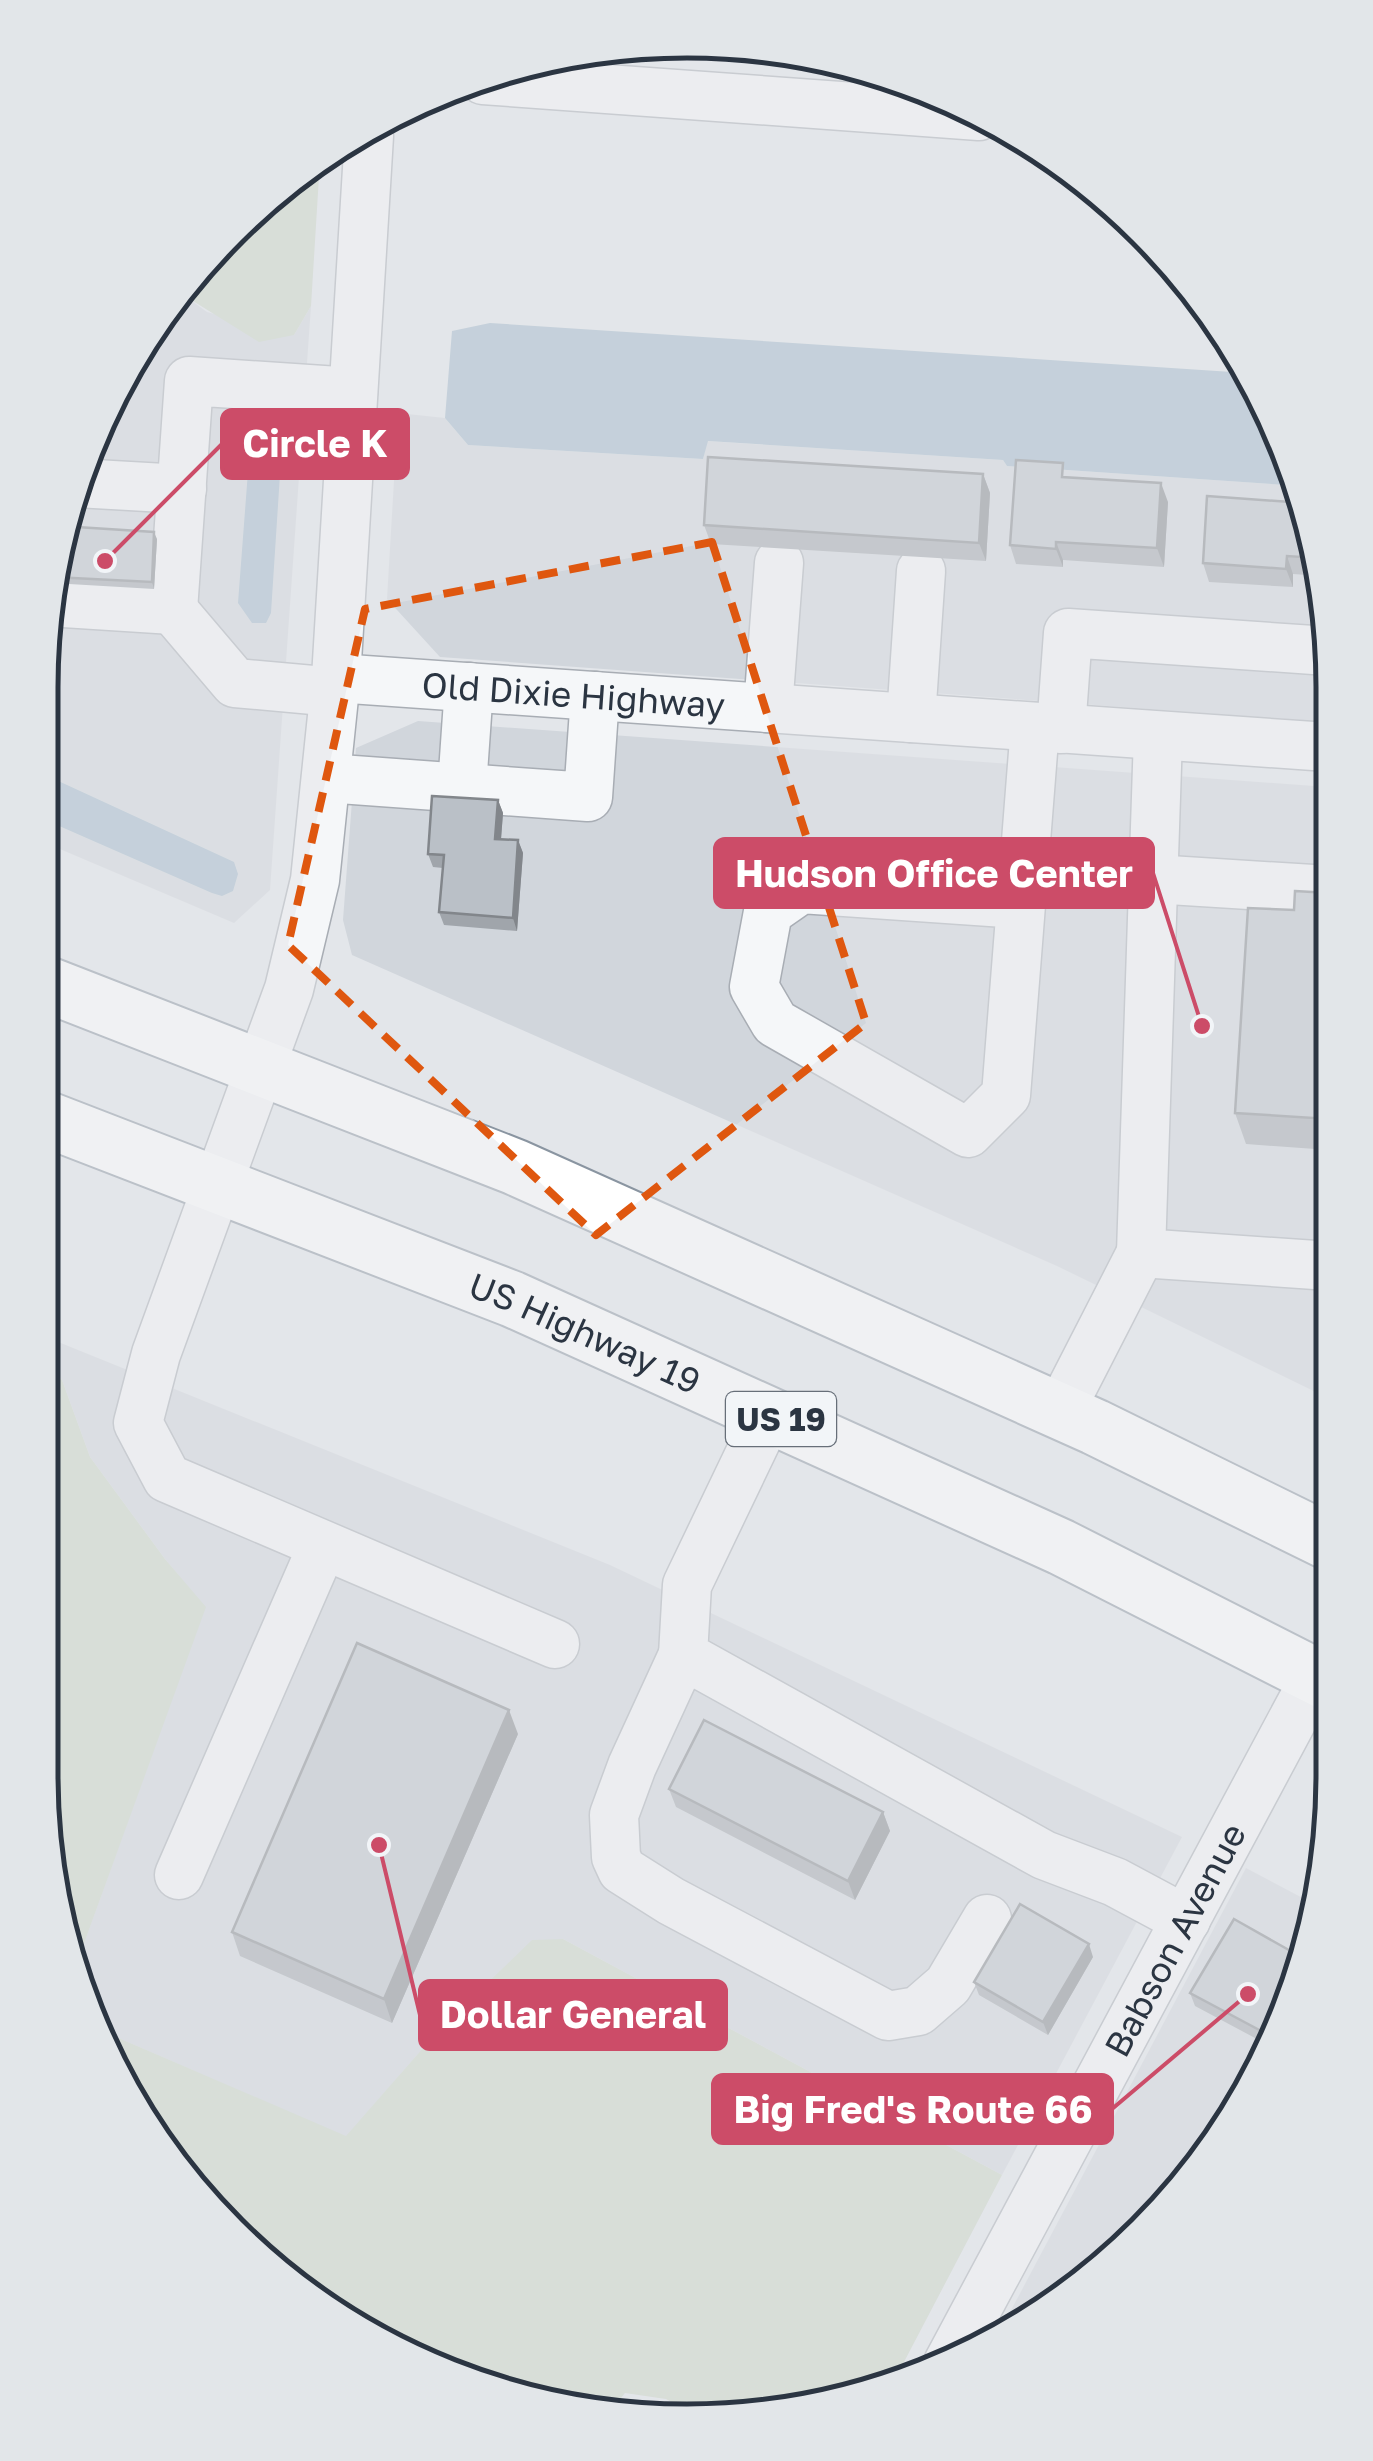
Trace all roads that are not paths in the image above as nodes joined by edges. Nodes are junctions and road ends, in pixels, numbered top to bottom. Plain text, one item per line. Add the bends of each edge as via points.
1 (514, 82) edge
2 (946, 114) edge
3 (368, 144) edge
4 (353, 392) junction
5 (91, 483) edge
6 (182, 489) junction
7 (779, 563) edge
8 (922, 571) edge
9 (63, 603) edge
10 (173, 610) junction
11 (1314, 650) edge
12 (335, 685) junction
13 (468, 687) junction
14 (595, 696) junction
15 (768, 708) junction
16 (911, 718) junction
17 (1048, 728) junction
18 (1158, 736) junction
19 (1316, 747) edge
20 (326, 778) junction
21 (462, 788) junction
22 (1153, 879) junction
23 (1316, 889) edge
24 (1020, 904) junction
25 (58, 989) edge
26 (260, 1066) junction
27 (58, 1122) edge
28 (218, 1183) junction
29 (1141, 1253) junction
30 (1316, 1265) edge
31 (1060, 1411) junction
32 (770, 1414) junction
33 (1316, 1537) edge
34 (322, 1547) junction
35 (555, 1644) dead end
36 (683, 1655) junction
37 (1316, 1672) edge
38 (1316, 1694) edge
39 (179, 1875) dead end
40 (988, 1919) dead end
41 (1186, 1920) junction
42 (960, 2341) edge

1 - 2 street
3 - 4 street
4 - 6 street via 189,381
4 - 12 street
5 - 6 street
6 - 10 street
7 - 15 street
8 - 16 street
9 - 10 street
10 - 12 street, Old Dixie Highway via 236,683
11 - 17 street via 1068,632
12 - 13 street, Old Dixie Highway
12 - 20 street
13 - 14 street, Old Dixie Highway
13 - 21 street
14 - 15 street, Old Dixie Highway
14 - 21 street via 588,797
15 - 16 street, Old Dixie Highway
16 - 17 street, Old Dixie Highway
17 - 18 street, Old Dixie Highway
17 - 24 street
18 - 19 street, Old Dixie Highway
18 - 22 street
20 - 21 street
20 - 26 street via 315,880 290,989
22 - 23 street
22 - 29 street
24 - 24 street via 1006,1095 968,1132 774,1023 754,987 768,912 801,889
25 - 26 highway
26 - 28 street
26 - 31 highway via 515,1167
27 - 28 highway, US Highway 19 / US 19
28 - 32 highway, US Highway 19 / US 19 via 512,1299
28 - 34 street via 138,1424 166,1478
29 - 30 street
29 - 31 street
31 - 33 highway
32 - 36 street via 687,1585
32 - 37 highway, US Highway 19 / US 19
34 - 35 street
34 - 39 street
36 - 40 street via 614,1815 622,1870 888,2016 918,2010 948,1985
36 - 41 street via 1044,1855 1115,1882
38 - 41 street, Babson Avenue
41 - 42 street, Babson Avenue

